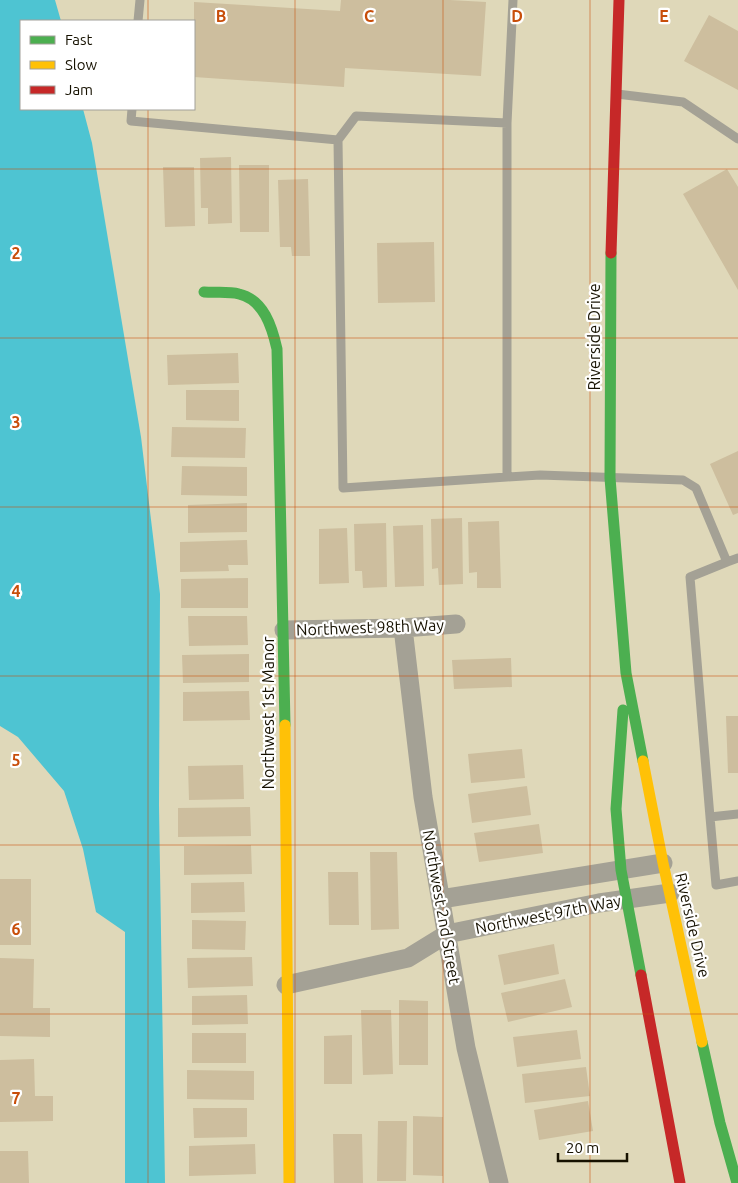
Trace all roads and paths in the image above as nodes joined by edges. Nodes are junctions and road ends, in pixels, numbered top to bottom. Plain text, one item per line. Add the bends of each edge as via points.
1 (140, 0) edge
2 (513, 0) edge
3 (619, 0) edge
4 (138, 20) edge
5 (614, 94) junction
6 (132, 110) edge
7 (507, 123) junction
8 (738, 138) edge
9 (338, 140) junction
10 (204, 292) dead end
11 (507, 477) junction
12 (610, 478) junction
13 (738, 558) edge
14 (728, 562) junction
15 (456, 624) dead end
16 (403, 628) junction
17 (284, 630) junction
18 (626, 674) junction
19 (738, 814) edge
20 (710, 817) junction
21 (663, 863) junction
22 (621, 870) junction
23 (738, 881) edge
24 (670, 893) junction
25 (441, 899) junction
26 (626, 899) junction
27 (447, 934) junction
28 (286, 986) junction
29 (289, 1183) edge
30 (500, 1183) edge
31 (680, 1183) edge
32 (737, 1183) edge

1 - 4 lane
2 - 7 lane
3 - 5 street, Riverside Drive
5 - 8 lane via 683,102
5 - 12 street, Riverside Drive
6 - 9 lane via 131,121
7 - 9 lane via 356,116
7 - 11 lane
9 - 11 lane via 343,488
10 - 17 street, Northwest 1st Manor via 242,294 259,306 272,324 277,349
11 - 12 lane
12 - 14 lane via 684,480 696,488
12 - 18 street, Riverside Drive
13 - 14 lane
14 - 20 lane via 690,578
15 - 16 street, Northwest 98th Way
16 - 17 street, Northwest 98th Way
16 - 25 street, Northwest 2nd Street via 423,796
17 - 28 street, Northwest 1st Manor
18 - 21 street, Riverside Drive
18 - 22 street, Riverside Drive via 616,809
19 - 20 lane
20 - 23 lane via 716,885
21 - 22 street, Northwest 97th Way
21 - 24 street, Riverside Drive
22 - 25 street, Northwest 97th Way
22 - 26 street, Riverside Drive
24 - 26 street, Northwest 97th Way
24 - 32 street, Riverside Drive via 720,1123
25 - 27 street, Northwest 2nd Street
26 - 27 street, Northwest 97th Way
26 - 31 street, Riverside Drive
27 - 28 street, Northwest 97th Way via 408,958
27 - 30 street, Northwest 2nd Street via 466,1048
28 - 29 street, Northwest 1st Manor

